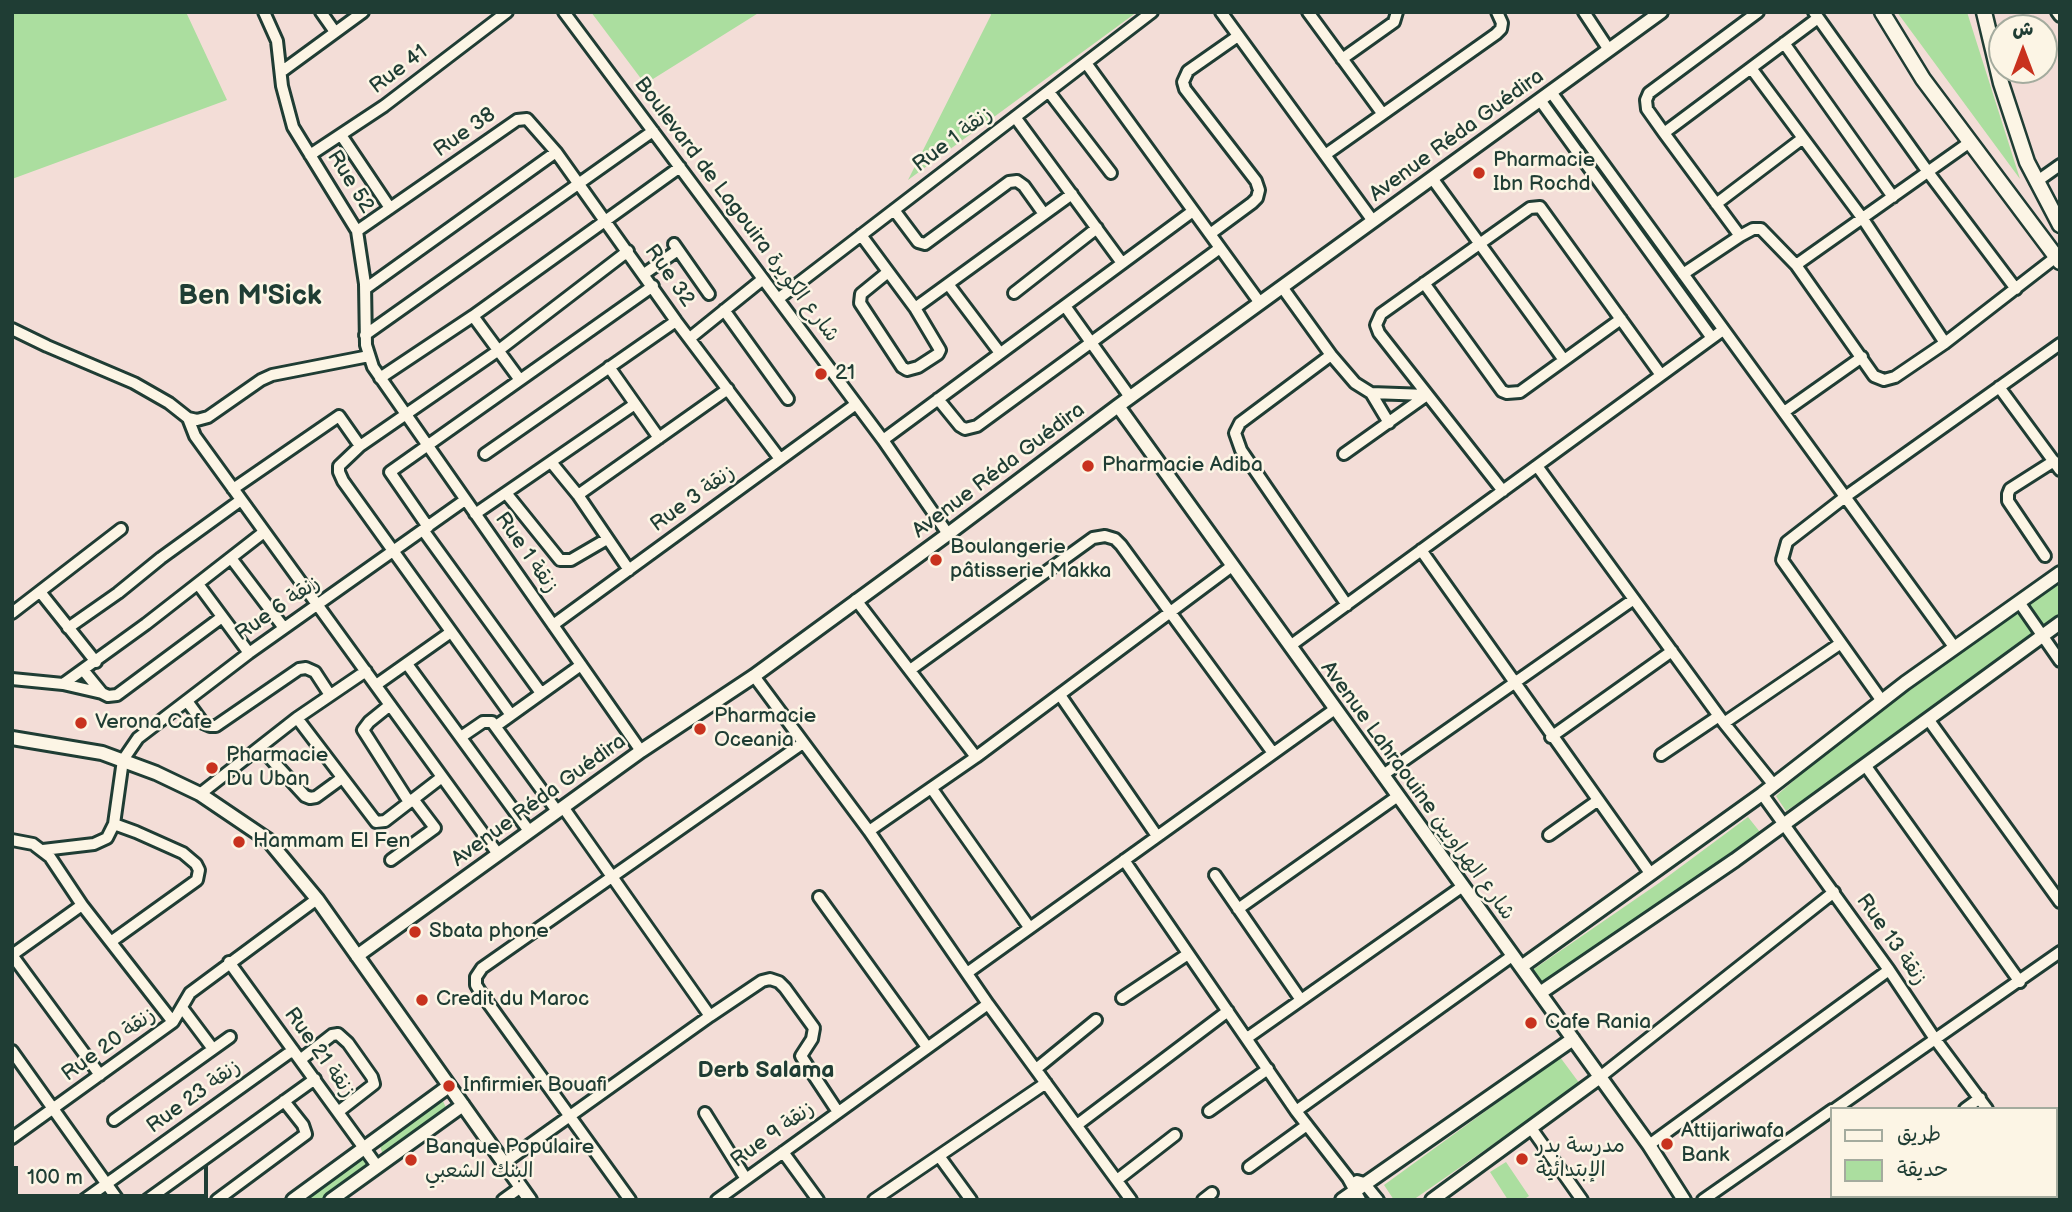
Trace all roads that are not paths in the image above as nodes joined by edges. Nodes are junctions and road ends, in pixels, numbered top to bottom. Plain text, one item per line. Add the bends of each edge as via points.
1 (264, 12) edge
2 (321, 12) edge
3 (363, 12) edge
4 (507, 12) edge
5 (564, 12) edge
6 (1152, 12) edge
7 (1221, 12) edge
8 (1308, 12) edge
9 (1398, 12) edge
10 (1497, 12) edge
11 (1584, 12) edge
12 (1661, 12) edge
13 (1758, 12) edge
14 (1882, 12) edge
15 (1984, 12) edge
16 (1816, 15) edge
17 (335, 32) junction
18 (1238, 36) junction
19 (1784, 43) junction
20 (1609, 50) junction
21 (1342, 59) junction
22 (1086, 63) junction
23 (1751, 68) junction
24 (281, 72) junction
25 (1049, 92) junction
26 (1551, 92) junction
27 (1540, 100) junction
28 (1382, 113) junction
29 (1015, 117) junction
30 (653, 131) junction
31 (1664, 133) junction
32 (341, 135) junction
33 (1802, 138) junction
34 (1970, 142) junction
35 (556, 152) junction
36 (310, 155) junction
37 (1325, 155) junction
38 (2060, 165) edge
39 (680, 167) junction
40 (1928, 172) junction
41 (1111, 173) dead end
42 (1432, 178) junction
43 (2036, 182) junction
44 (579, 184) junction
45 (1072, 194) junction
46 (1893, 197) junction
47 (1716, 204) junction
48 (390, 208) junction
49 (894, 210) junction
50 (1193, 211) junction
51 (1044, 214) junction
52 (605, 219) junction
53 (1863, 219) junction
54 (1373, 221) junction
55 (2060, 225) edge
56 (1097, 228) junction
57 (357, 231) junction
58 (1210, 234) junction
59 (861, 235) junction
60 (1740, 236) junction
61 (1481, 245) junction
62 (1220, 248) junction
63 (628, 251) junction
64 (2058, 260) edge
65 (1122, 263) junction
66 (1796, 265) junction
67 (888, 272) junction
68 (644, 274) junction
69 (1683, 274) junction
70 (763, 279) junction
71 (1424, 283) junction
72 (947, 284) junction
73 (653, 286) junction
74 (1282, 287) junction
75 (365, 289) junction
76 (2016, 289) junction
77 (1014, 293) dead end
78 (709, 294) dead end
79 (778, 299) junction
80 (1260, 303) junction
81 (1065, 306) junction
82 (915, 308) junction
83 (724, 310) junction
84 (473, 316) junction
85 (1621, 319) junction
86 (677, 320) junction
87 (12, 329) edge
88 (1724, 330) junction
89 (365, 335) junction
90 (690, 338) junction
91 (1712, 338) junction
92 (1090, 341) junction
93 (1945, 342) junction
94 (2060, 344) edge
95 (499, 350) junction
96 (1000, 353) junction
97 (1331, 355) junction
98 (369, 356) junction
99 (1862, 357) junction
100 (1564, 360) junction
101 (609, 367) junction
102 (1661, 375) junction
103 (380, 378) junction
104 (520, 380) junction
105 (1999, 387) junction
106 (728, 388) junction
107 (1371, 393) junction
108 (1427, 395) junction
109 (1130, 397) junction
110 (788, 399) dead end
111 (938, 399) junction
112 (635, 404) junction
113 (856, 404) junction
114 (1118, 406) junction
115 (1784, 412) junction
116 (406, 417) junction
117 (188, 418) junction
118 (1389, 423) junction
119 (659, 438) junction
120 (883, 440) junction
121 (360, 446) junction
122 (427, 446) junction
123 (485, 454) dead end
124 (1345, 454) dead end
125 (780, 459) junction
126 (551, 462) junction
127 (1537, 466) junction
128 (2057, 466) edge
129 (233, 489) junction
130 (1503, 491) junction
131 (506, 492) junction
132 (578, 495) junction
133 (1845, 497) junction
134 (241, 500) junction
135 (465, 500) junction
136 (475, 514) junction
137 (426, 528) junction
138 (121, 530) dead end
139 (264, 532) junction
140 (947, 534) junction
141 (607, 539) junction
142 (1421, 550) junction
143 (393, 552) junction
144 (2045, 556) dead end
145 (230, 558) junction
146 (1233, 566) junction
147 (629, 570) junction
148 (2060, 573) edge
149 (198, 584) junction
150 (41, 593) junction
151 (1634, 599) junction
152 (856, 600) junction
153 (2019, 602) junction
154 (316, 605) junction
155 (1347, 605) junction
156 (12, 613) edge
157 (1172, 613) junction
158 (222, 617) junction
159 (2060, 623) edge
160 (553, 625) junction
161 (68, 628) junction
162 (284, 628) junction
163 (452, 632) junction
164 (2042, 636) junction
165 (1840, 643) junction
166 (1290, 646) junction
167 (1955, 648) junction
168 (1672, 651) junction
169 (249, 653) junction
170 (2060, 661) edge
171 (96, 662) junction
172 (407, 664) junction
173 (581, 664) junction
174 (910, 670) junction
175 (84, 671) junction
176 (366, 671) junction
177 (754, 676) junction
178 (12, 679) edge
179 (1514, 683) junction
180 (63, 684) junction
181 (376, 685) junction
182 (102, 693) junction
183 (541, 693) junction
184 (330, 695) junction
185 (1060, 695) junction
186 (187, 701) junction
187 (1882, 701) junction
188 (390, 705) junction
189 (1335, 709) junction
190 (511, 715) junction
191 (297, 718) junction
192 (1928, 719) junction
193 (1722, 720) junction
194 (496, 726) junction
195 (461, 737) junction
196 (1551, 737) junction
197 (12, 738) edge
198 (803, 743) junction
199 (260, 747) junction
200 (641, 751) junction
201 (1273, 753) junction
202 (1661, 755) dead end
203 (976, 757) junction
204 (122, 760) junction
205 (1865, 765) junction
206 (1383, 775) junction
207 (442, 777) junction
208 (342, 778) junction
209 (1773, 785) junction
210 (932, 789) junction
211 (200, 794) junction
212 (1762, 794) junction
213 (1398, 796) junction
214 (411, 801) junction
215 (1597, 801) junction
216 (560, 809) junction
217 (1785, 823) junction
218 (114, 824) junction
219 (529, 831) junction
220 (869, 831) junction
221 (1549, 835) dead end
222 (1157, 836) junction
223 (12, 840) edge
224 (43, 850) junction
225 (498, 854) junction
226 (391, 860) dead end
227 (1124, 860) junction
228 (1650, 873) junction
229 (1215, 875) dead end
230 (613, 877) junction
231 (1463, 886) junction
232 (1833, 892) junction
233 (819, 897) dead end
234 (317, 899) junction
235 (2060, 902) edge
236 (82, 905) junction
237 (1238, 909) junction
238 (1029, 928) junction
239 (112, 941) junction
240 (2060, 952) edge
241 (1188, 954) junction
242 (12, 955) edge
243 (357, 956) junction
244 (1512, 956) junction
245 (229, 962) junction
246 (1521, 967) junction
247 (1889, 970) junction
248 (967, 973) junction
249 (2020, 982) junction
250 (1540, 993) junction
251 (1122, 998) dead end
252 (1301, 1000) junction
253 (988, 1004) junction
254 (183, 1009) junction
255 (1228, 1011) junction
256 (710, 1016) junction
257 (1096, 1020) dead end
258 (173, 1022) junction
259 (230, 1037) dead end
260 (1247, 1038) junction
261 (1573, 1039) junction
262 (1935, 1040) junction
263 (927, 1047) junction
264 (213, 1049) junction
265 (12, 1051) edge
266 (296, 1055) junction
267 (1036, 1069) junction
268 (1268, 1069) junction
269 (100, 1075) junction
270 (1600, 1077) junction
271 (315, 1079) junction
272 (1046, 1083) junction
273 (449, 1086) junction
274 (1980, 1098) junction
275 (284, 1101) junction
276 (463, 1105) junction
277 (1837, 1107) edge
278 (1968, 1107) edge
279 (1986, 1107) edge
280 (54, 1109) junction
281 (1209, 1111) dead end
282 (1296, 1111) junction
283 (338, 1112) junction
284 (838, 1112) junction
285 (1830, 1112) edge
286 (705, 1113) dead end
287 (570, 1115) junction
288 (114, 1120) dead end
289 (1077, 1125) junction
290 (1307, 1125) junction
291 (1531, 1128) junction
292 (14, 1133) edge
293 (1175, 1135) dead end
294 (1649, 1145) junction
295 (364, 1148) junction
296 (783, 1152) junction
297 (939, 1156) junction
298 (504, 1163) junction
299 (377, 1166) junction
300 (1249, 1167) dead end
301 (746, 1179) junction
302 (1117, 1180) junction
303 (106, 1184) junction
304 (521, 1187) junction
305 (1356, 1188) edge
306 (84, 1200) edge
307 (118, 1200) edge
308 (147, 1200) edge
309 (217, 1200) edge
310 (293, 1200) edge
311 (331, 1200) edge
312 (503, 1200) edge
313 (530, 1200) edge
314 (630, 1200) edge
315 (717, 1200) edge
316 (818, 1200) edge
317 (874, 1200) edge
318 (971, 1200) edge
319 (1131, 1200) edge
320 (1342, 1200) edge
321 (1378, 1200) edge
322 (1432, 1200) edge
323 (1582, 1200) edge
324 (1684, 1200) edge
325 (1703, 1200) edge

1 - 24 street, Rue 52 via 277,41
2 - 17 street
3 - 17 street
4 - 32 street, Rue 41
5 - 30 street, Boulevard de Lagouira شارع الكويرة
6 - 22 street, Rue 1 زنقة
7 - 18 street
8 - 21 street
9 - 21 street via 1394,22
10 - 28 street via 1502,23 1496,34
11 - 20 street
12 - 20 street, Avenue Réda Guédira
13 - 31 street via 1649,93 1647,109
14 - 34 main road via 1912,63
15 - 43 main road via 2011,117
16 - 19 street
16 - 40 street
17 - 24 street
18 - 37 street
18 - 58 street via 1188,71 1183,82 1259,190 1252,203
19 - 23 street
19 - 46 street
20 - 26 street, Avenue Réda Guédira
21 - 28 street
22 - 25 street, Rue 1 زنقة
22 - 50 street
23 - 31 street
23 - 33 street
24 - 36 street, Rue 52 via 288,116
25 - 29 street, Rue 1 زنقة
25 - 41 street
26 - 27 street, Avenue Réda Guédira
26 - 69 street
27 - 42 street, Avenue Réda Guédira
27 - 91 street
28 - 37 street
29 - 45 street
29 - 49 street, Rue 1 زنقة
30 - 39 street, Boulevard de Lagouira شارع الكويرة
30 - 44 street
31 - 47 street
32 - 36 street, Rue 41
32 - 48 street
33 - 47 street
33 - 53 street
34 - 40 street
34 - 64 main road
35 - 44 street, Rue 38
35 - 48 street, Rue 38 via 532,122 522,118
35 - 75 street
36 - 57 street, Rue 52
37 - 54 street
38 - 43 street
39 - 52 street
39 - 70 street, Boulevard de Lagouira شارع الكويرة
40 - 46 street
40 - 76 street
42 - 54 street, Avenue Réda Guédira
42 - 61 street
43 - 55 main road
44 - 52 street, Rue 32
44 - 89 street
45 - 51 street
45 - 56 street
46 - 53 street
47 - 60 street
48 - 57 street, Rue 38
49 - 51 street via 918,242 925,244 1009,182 1024,186
49 - 59 street, Rue 1 زنقة
50 - 58 street
50 - 65 street
51 - 72 street
52 - 63 street, Rue 32
52 - 84 street
53 - 66 street
53 - 93 street
54 - 74 street, Avenue Réda Guédira
56 - 65 street
56 - 77 street
57 - 75 street, Rue 52
58 - 62 street
59 - 67 street
59 - 79 street, Rue 1 زنقة
60 - 66 street via 1761,229
60 - 69 street
61 - 71 street
61 - 85 street via 1530,208 1540,207
61 - 100 street
62 - 80 street
62 - 92 street
63 - 68 street, Rue 32
63 - 95 street
64 - 76 street
65 - 81 street
66 - 99 street
67 - 82 street
67 - 82 street via 861,294 860,303 907,370 940,350
68 - 73 street, Rue 32
68 - 78 street via 676,247
69 - 88 street
70 - 79 street, Boulevard de Lagouira شارع الكويرة
70 - 83 street
71 - 100 street via 1502,391 1520,392
71 - 108 street via 1381,314 1376,325
72 - 82 street
72 - 96 street
73 - 86 street, Rue 32
73 - 104 street
74 - 80 street, Avenue Réda Guédira
74 - 97 street
75 - 89 street, Rue 52
76 - 93 street
79 - 113 street, Boulevard de Lagouira شارع الكويرة
80 - 109 street, Avenue Réda Guédira
81 - 92 street
81 - 96 street
83 - 90 street
83 - 110 street
84 - 95 street
84 - 103 street
85 - 100 street
85 - 102 street
86 - 90 street, Rue 32
86 - 101 street
87 - 117 street via 134,383
88 - 91 street
88 - 115 street
89 - 98 street, Rue 52
90 - 106 street, Rue 32
91 - 102 street
92 - 109 street
92 - 111 street via 971,428 960,426
93 - 99 street via 1884,380 1874,376
94 - 105 street
95 - 104 street
95 - 116 street
96 - 111 street
97 - 107 street via 1355,383
97 - 155 street via 1240,423 1235,433 1241,450
98 - 103 street, Rue 52
98 - 117 street via 272,375 208,417
99 - 115 street
101 - 112 street
101 - 123 street
102 - 127 street
103 - 116 street, Rue 1 زنقة
104 - 122 street
105 - 128 street
105 - 133 street
106 - 119 street
106 - 125 street, Rue 32
107 - 108 street
107 - 118 street
108 - 118 street
108 - 130 street
109 - 114 street, Avenue Réda Guédira
111 - 120 street
112 - 119 street
112 - 126 street
113 - 120 street, Boulevard de Lagouira شارع الكويرة
113 - 125 street, Rue 3 زنقة
114 - 140 street, Avenue Réda Guédira
114 - 146 street, Avenue Lahraouine شارع الهراويين
115 - 133 street
116 - 121 street
116 - 122 street, Rue 1 زنقة
117 - 129 street via 195,436
118 - 124 street
119 - 132 street
120 - 140 street, Boulevard de Lagouira شارع الكويرة
121 - 129 street via 339,416
121 - 143 street via 338,472
122 - 135 street, Rue 1 زنقة
122 - 137 street via 390,472
125 - 147 street, Rue 3 زنقة
126 - 131 street
126 - 132 street
127 - 130 street
127 - 151 street
128 - 144 street via 2008,494 2008,501
129 - 134 street
130 - 142 street
131 - 136 street
131 - 141 street via 560,560 571,560
132 - 141 street
133 - 165 street via 1787,542 1782,560
133 - 167 street
134 - 139 street
134 - 161 street
135 - 136 street, Rue 1 زنقة
135 - 137 street, Rue 6 زنقة
136 - 160 street, Rue 1 زنقة
137 - 143 street, Rue 6 زنقة
137 - 183 street
138 - 150 street
139 - 145 street
139 - 154 street
140 - 152 street, Avenue Réda Guédira
141 - 147 street
142 - 155 street
142 - 179 street
143 - 154 street, Rue 6 زنقة
143 - 163 street
145 - 149 street
145 - 162 street
146 - 157 street
146 - 166 street, Avenue Lahraouine شارع الهراويين
147 - 160 street, Rue 3 زنقة
148 - 153 street
149 - 158 street
149 - 171 street
150 - 156 street
150 - 161 street
151 - 168 street
151 - 179 street
152 - 174 street
152 - 177 street, Avenue Réda Guédira
153 - 164 street
153 - 167 street
154 - 162 street, Rue 6 زنقة
154 - 176 street
155 - 166 street
157 - 174 street via 1115,539 1093,538
157 - 185 street
157 - 201 street
158 - 169 street
158 - 182 street via 117,695
159 - 164 street
160 - 173 street, Rue 1 زنقة
161 - 171 street
162 - 169 street, Rue 6 زنقة
163 - 172 street
163 - 190 street
164 - 170 street
164 - 192 street
165 - 187 street
165 - 193 street
166 - 189 street, Avenue Lahraouine شارع الهراويين
167 - 187 street
168 - 193 street
168 - 196 street
169 - 186 street, Rue 6 زنقة
171 - 175 street
172 - 181 street
172 - 195 street
173 - 183 street
173 - 200 street, Rue 1 زنقة
174 - 203 street
175 - 180 street
175 - 182 street
176 - 181 street
176 - 184 street
177 - 198 street
177 - 200 street, Avenue Réda Guédira
178 - 180 street
179 - 196 street
179 - 206 street
180 - 182 street
181 - 188 street
183 - 190 street
184 - 186 street via 315,672 306,668 216,726 203,723
184 - 191 street
185 - 203 street
185 - 222 street
186 - 204 street, Rue 6 زنقة via 138,738
187 - 209 street
188 - 207 street
188 - 214 street via 363,730
189 - 201 street
189 - 206 street, Avenue Lahraouine شارع الهراويين
190 - 194 street
191 - 199 street
191 - 208 street
192 - 205 street
192 - 235 street
193 - 202 street
193 - 209 street
194 - 195 street via 487,720
194 - 216 street
195 - 219 street
196 - 215 street
197 - 204 street
198 - 220 street
198 - 230 street
199 - 208 street via 304,796 316,797
199 - 211 street
200 - 216 street, Avenue Réda Guédira
201 - 222 street
203 - 210 street
204 - 211 street
204 - 218 street
205 - 217 street
205 - 249 street
206 - 213 street, Avenue Lahraouine شارع الهراويين
207 - 214 street
207 - 225 street
208 - 214 street via 379,823
209 - 212 street
210 - 220 street
210 - 238 street
211 - 234 street via 268,839
212 - 217 street, Rue 13 زنقة
212 - 228 street
213 - 231 street, Avenue Lahraouine شارع الهراويين
213 - 237 street
214 - 226 street via 435,828
215 - 221 street
215 - 228 street
216 - 219 street, Avenue Réda Guédira
216 - 230 street
217 - 232 street, Rue 13 زنقة
217 - 250 street
218 - 224 street via 107,838 94,844
218 - 239 street via 183,853 199,870 197,880
219 - 225 street, Avenue Réda Guédira
220 - 248 street
222 - 227 street
223 - 224 street
224 - 236 street
225 - 243 street, Avenue Réda Guédira
227 - 238 street
227 - 241 street
228 - 246 street
229 - 237 street
230 - 256 street
230 - 287 street via 482,968 476,977 481,993
231 - 244 street, Avenue Lahraouine شارع الهراويين
231 - 252 street
232 - 247 street, Rue 13 زنقة
232 - 270 street
233 - 263 street
234 - 243 street
234 - 245 street, Rue 20 زنقة
236 - 239 street
236 - 242 street
237 - 252 street
238 - 248 street
239 - 258 street
240 - 249 street
241 - 251 street
241 - 255 street
242 - 269 street
243 - 273 street
244 - 246 street, Avenue Lahraouine شارع الهراويين
244 - 282 street
245 - 254 street, Rue 20 زنقة via 187,996
245 - 266 street, Rue 21 زنقة
246 - 250 street, Avenue Lahraouine شارع الهراويين
247 - 262 street, Rue 13 زنقة
247 - 294 street
248 - 253 street
249 - 262 street
250 - 261 street, Avenue Lahraouine شارع الهراويين
252 - 260 street
253 - 263 street, Rue 9 زنقة
253 - 267 street
254 - 258 street, Rue 20 زنقة
254 - 264 street
255 - 260 street
255 - 289 street
256 - 284 street via 762,981 779,982 814,1028 801,1056
256 - 287 street
257 - 267 street
258 - 269 street, Rue 20 زنقة
259 - 264 street
260 - 268 street
261 - 270 street, Avenue Lahraouine شارع الهراويين
261 - 305 street
262 - 274 street, Rue 13 زنقة
262 - 277 street
263 - 284 street, Rue 9 زنقة
264 - 288 street
265 - 280 street
266 - 271 street, Rue 21 زنقة
266 - 283 street, Rue 23 زنقة via 332,1035 344,1038 374,1084
266 - 303 street, Rue 23 زنقة
267 - 272 street
268 - 281 street
268 - 282 street
269 - 280 street, Rue 20 زنقة
270 - 291 street
270 - 294 street, Avenue Lahraouine شارع الهراويين
271 - 275 street
271 - 283 street, Rue 21 زنقة
272 - 289 street
272 - 297 street
273 - 276 street
273 - 295 street
274 - 278 street
274 - 279 street, Rue 13 زنقة
275 - 308 street
275 - 309 street via 306,1134
276 - 298 street
276 - 299 street
280 - 292 street, Rue 20 زنقة
280 - 303 street
282 - 290 street
283 - 295 street, Rue 21 زنقة
284 - 296 street, Rue 9 زنقة
285 - 325 street
286 - 301 street
287 - 298 street
287 - 314 street
289 - 302 street
290 - 300 street
290 - 305 street
291 - 322 street
291 - 323 street
293 - 302 street
294 - 324 street, Avenue Lahraouine شارع الهراويين
295 - 299 street, Rue 21 زنقة
295 - 310 street
296 - 301 street, Rue 9 زنقة
296 - 316 street
297 - 317 street
297 - 318 street
298 - 304 street
299 - 311 street
301 - 315 street, Rue 9 زنقة
302 - 319 street
303 - 306 street, Rue 23 زنقة
303 - 307 street
304 - 312 street
304 - 313 street
305 - 320 street
305 - 321 street

